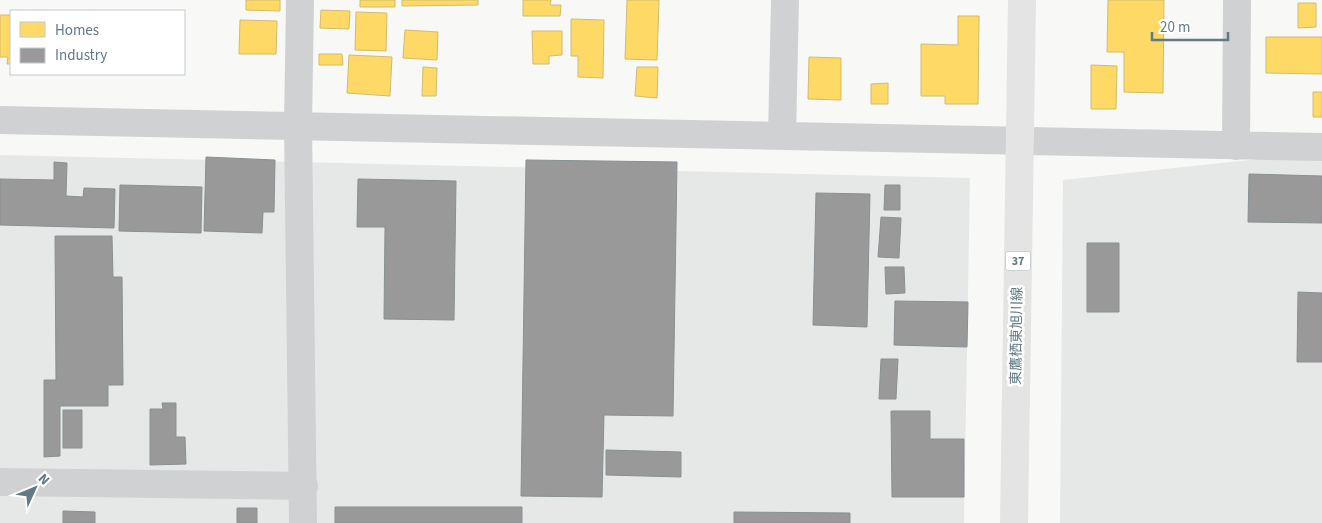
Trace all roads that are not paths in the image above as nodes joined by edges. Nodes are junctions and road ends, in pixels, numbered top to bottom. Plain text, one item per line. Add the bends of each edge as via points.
1 (300, 0) edge
2 (785, 0) edge
3 (1022, 0) edge
4 (1237, 0) edge
5 (0, 120) edge
6 (298, 125) junction
7 (782, 136) junction
8 (1020, 141) junction
9 (1236, 146) junction
10 (1322, 147) edge
11 (0, 482) edge
12 (304, 486) junction
13 (303, 523) edge
14 (1014, 523) edge

1 - 6 street
2 - 7 street
3 - 8 main road, 東鷹栖東旭川線 / 37
4 - 9 street
5 - 6 street
6 - 7 street
6 - 12 street
7 - 8 street
8 - 9 street
8 - 14 main road, 東鷹栖東旭川線 / 37
9 - 10 street
11 - 12 street
12 - 13 street

